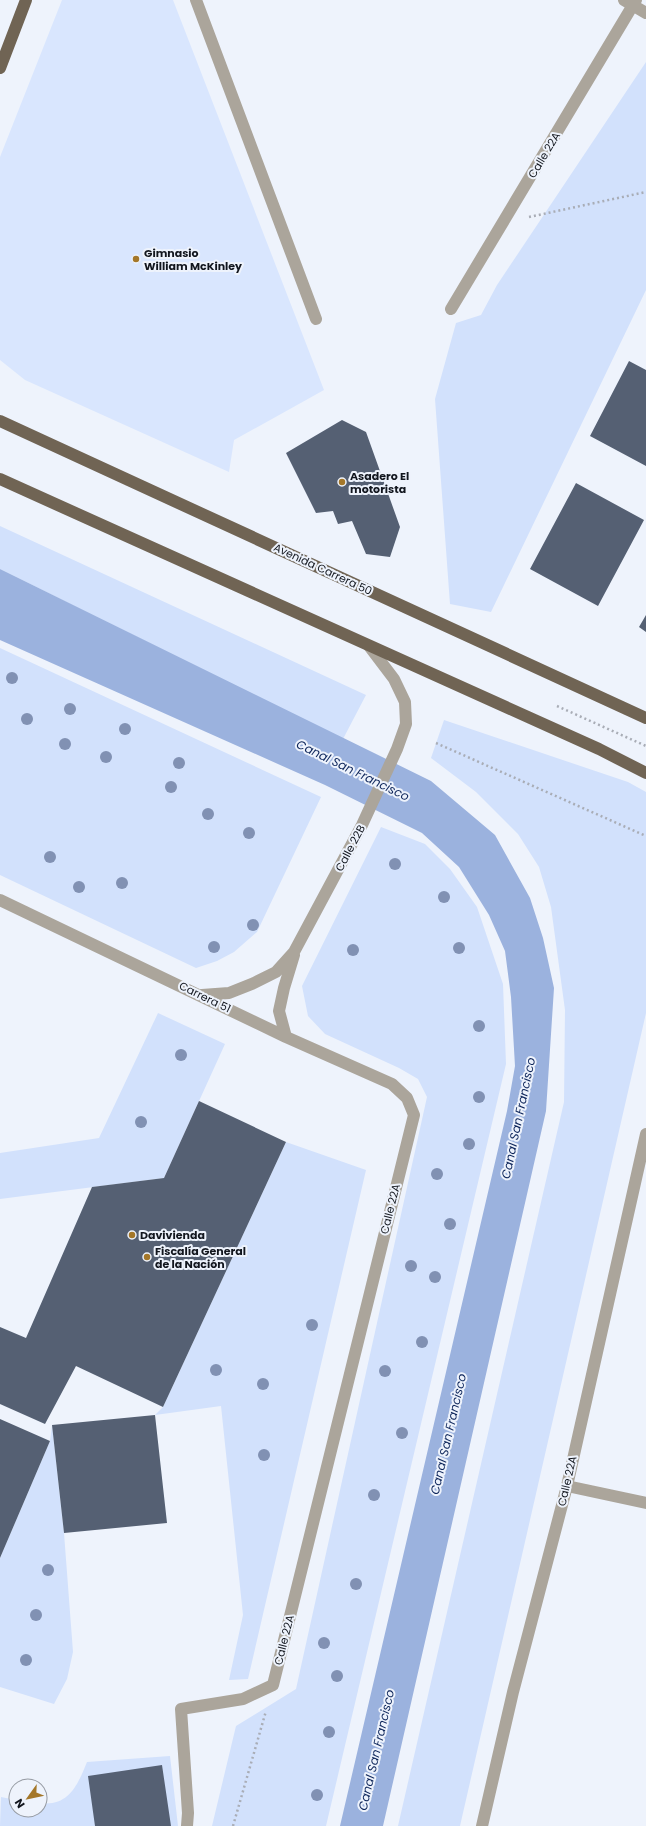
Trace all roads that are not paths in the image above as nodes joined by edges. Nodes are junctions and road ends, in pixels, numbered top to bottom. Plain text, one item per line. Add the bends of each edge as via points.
1 (26, 0) edge
2 (196, 0) edge
3 (631, 2) edge
4 (646, 13) edge
5 (0, 68) edge
6 (451, 309) dead end
7 (316, 319) dead end
8 (1, 421) edge
9 (0, 479) edge
10 (369, 646) junction
11 (646, 718) edge
12 (646, 773) edge
13 (0, 900) edge
14 (294, 952) junction
15 (201, 995) junction
16 (286, 1037) junction
17 (407, 1098) joint
18 (646, 1134) edge
19 (567, 1486) junction
20 (646, 1503) edge
21 (187, 1826) edge
22 (482, 1826) edge

1 - 5 main road
2 - 7 street
3 - 4 street
3 - 6 street, Calle 22A
8 - 11 main road, Avenida Carrera 50
9 - 10 main road
10 - 12 main road
10 - 14 street, Calle 22B via 394,679 405,702 406,724 362,826
13 - 15 street, Carrera 51
14 - 15 street, Calle 22B via 276,972 254,983 229,993
14 - 16 street via 279,1011
15 - 16 street, Carrera 51
16 - 17 street, Carrera 51 via 392,1084
17 - 21 street, Calle 22A via 414,1115 273,1685 243,1698 181,1709
18 - 19 street, Calle 22A
19 - 20 street
19 - 22 street, Calle 22A via 513,1692

